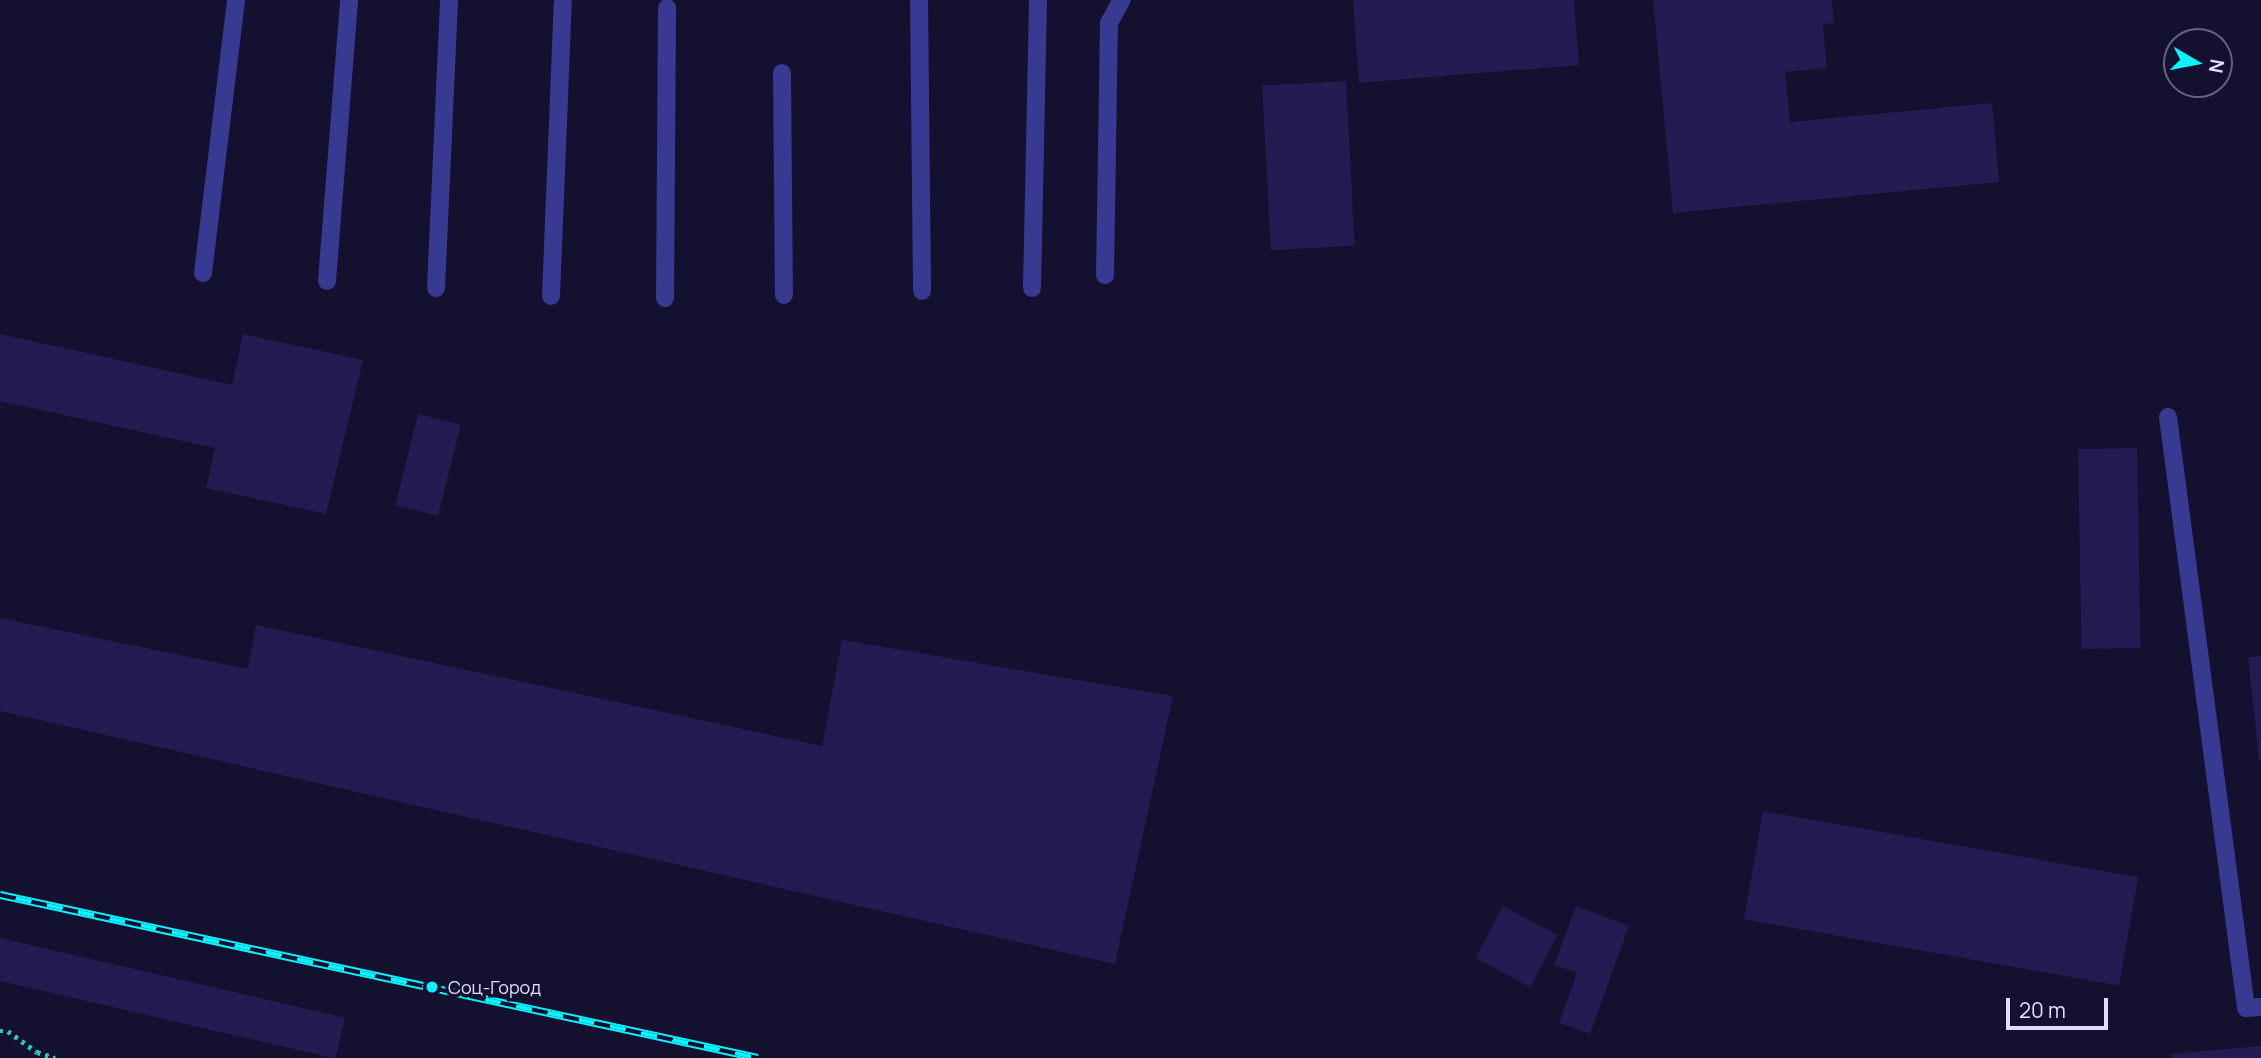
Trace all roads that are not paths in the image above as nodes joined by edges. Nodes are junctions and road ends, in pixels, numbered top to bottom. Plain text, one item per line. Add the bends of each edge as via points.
1 (236, 0) edge
2 (349, 0) edge
3 (449, 0) edge
4 (919, 0) edge
5 (1038, 0) edge
6 (1122, 0) edge
7 (563, 3) dead end
8 (667, 8) dead end
9 (782, 73) dead end
10 (203, 273) dead end
11 (1105, 275) dead end
12 (327, 281) dead end
13 (436, 288) dead end
14 (1032, 288) dead end
15 (922, 291) dead end
16 (784, 295) dead end
17 (551, 296) dead end
18 (664, 298) dead end
19 (2168, 417) dead end
20 (2261, 1007) edge

1 - 10 lane
2 - 12 lane
3 - 13 lane
4 - 15 lane
5 - 14 lane
6 - 11 lane via 1110,23
7 - 17 lane
8 - 18 lane
9 - 16 lane
19 - 20 lane via 2246,1009

